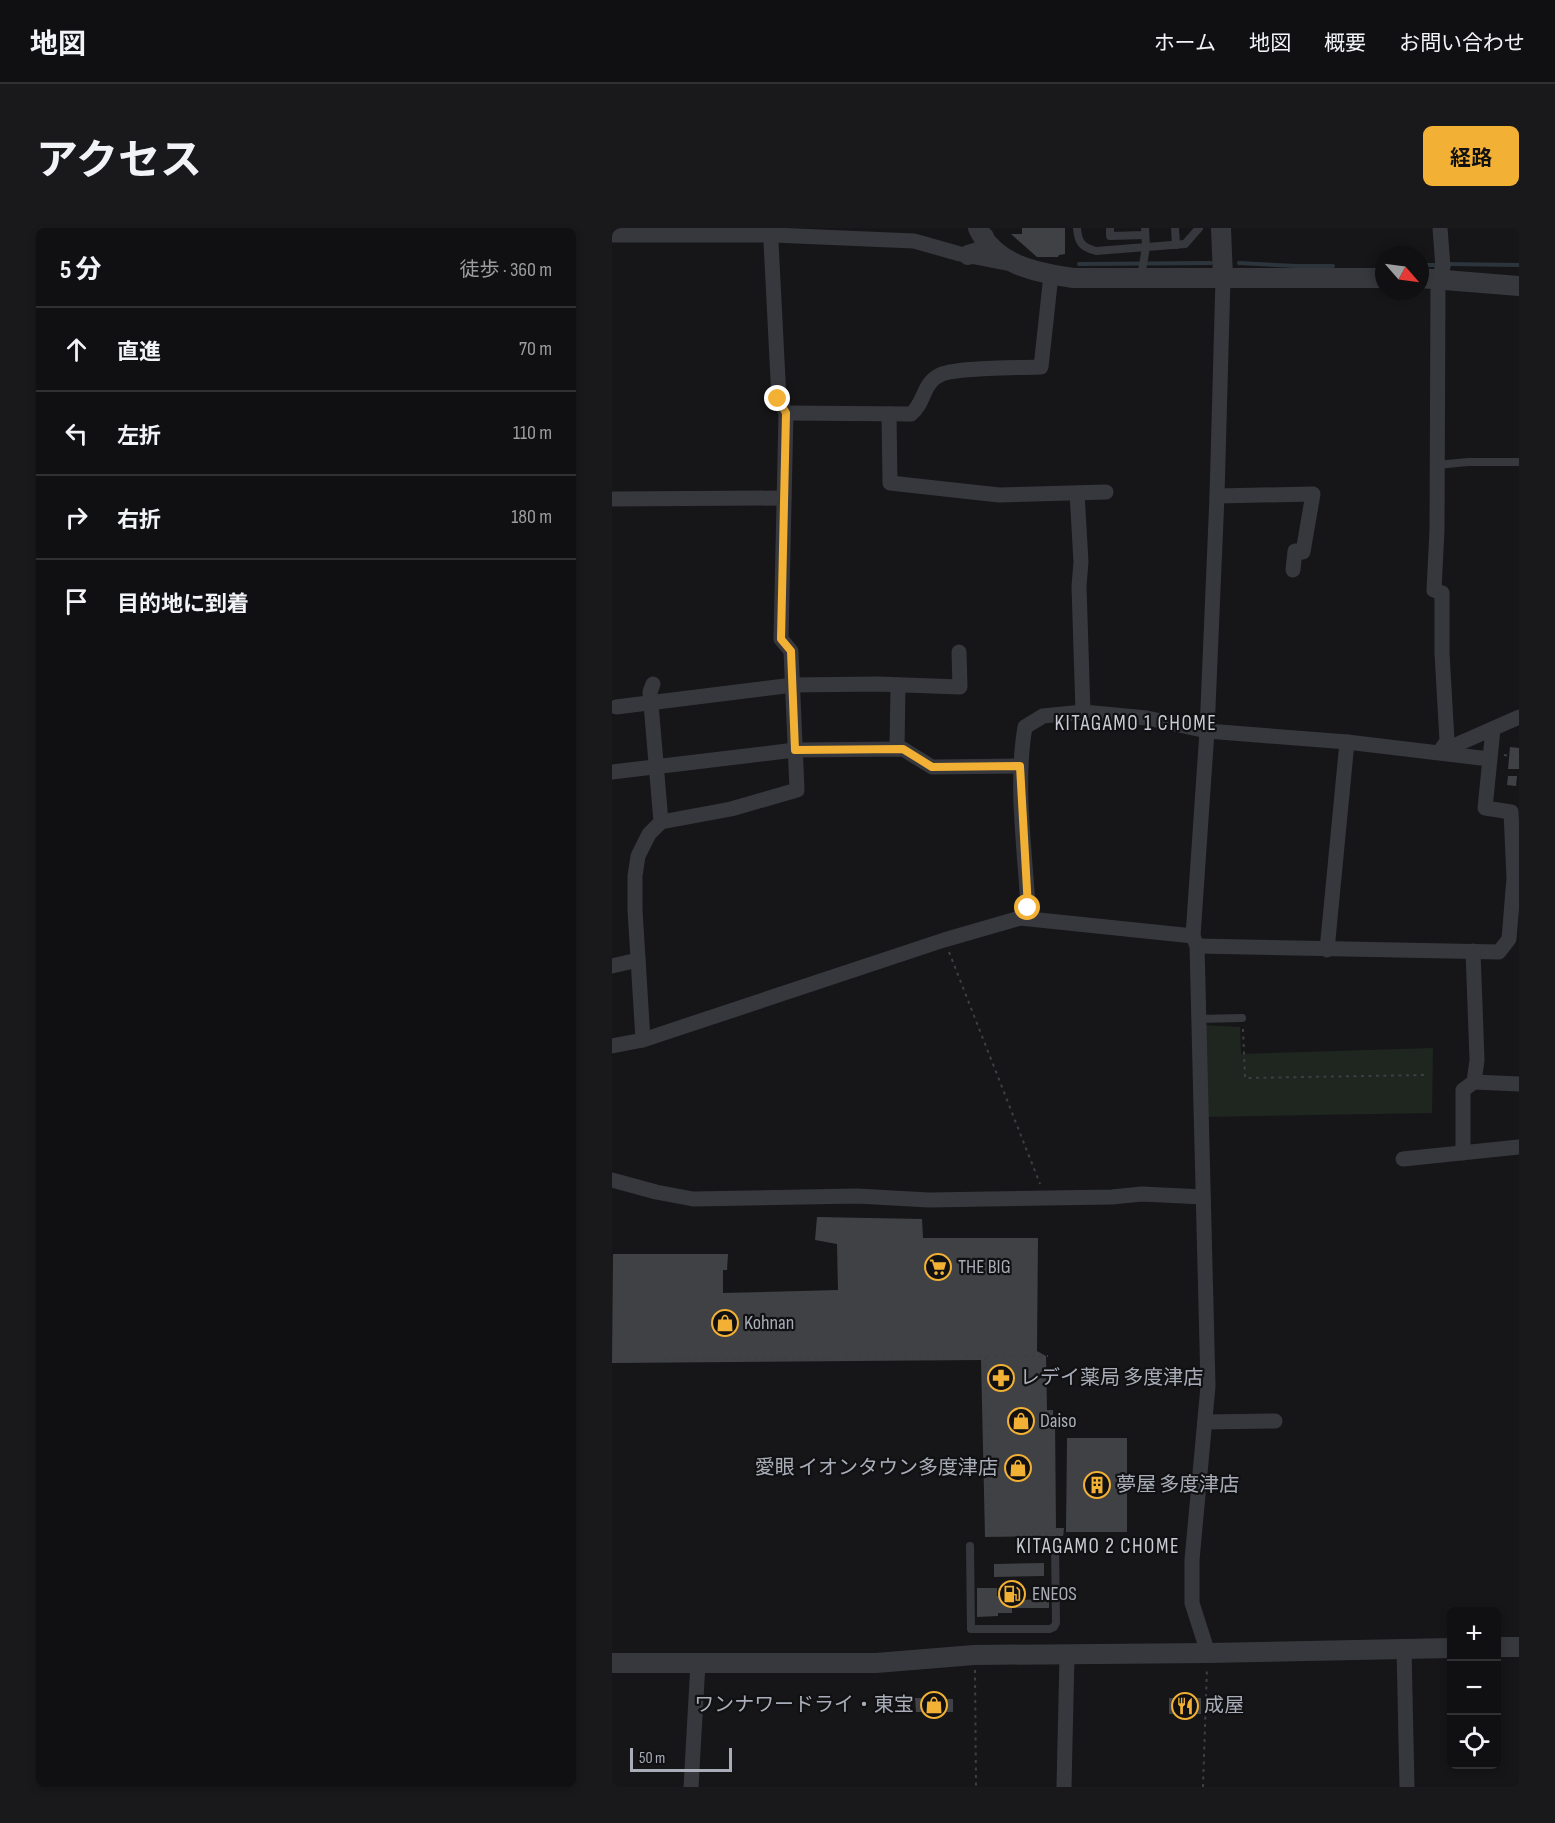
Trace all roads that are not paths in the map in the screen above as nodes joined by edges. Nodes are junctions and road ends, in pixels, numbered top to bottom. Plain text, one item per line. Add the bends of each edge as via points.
1 (1077, 228) edge
2 (1110, 228) edge
3 (1175, 228) edge
4 (1199, 228) edge
5 (1221, 228) edge
6 (1440, 228) edge
7 (1145, 231) edge
8 (613, 232) edge
9 (774, 232) edge
10 (981, 232) edge
11 (1176, 245) junction
12 (1146, 251) junction
13 (968, 255) junction
14 (1014, 265) junction
15 (1142, 274) junction
16 (1051, 275) junction
17 (1223, 278) junction
18 (1375, 278) edge
19 (1429, 278) edge
20 (1516, 283) edge
21 (786, 413) junction
22 (889, 414) junction
23 (1519, 462) edge
24 (1437, 465) junction
25 (1106, 492) dead end
26 (1077, 493) junction
27 (1217, 496) junction
28 (784, 498) junction
29 (612, 499) edge
30 (1293, 570) dead end
31 (959, 652) dead end
32 (653, 684) dead end
33 (898, 685) junction
34 (793, 686) junction
35 (651, 703) junction
36 (616, 707) dead end
37 (1083, 712) junction
38 (1519, 717) edge
39 (1493, 729) junction
40 (1207, 731) junction
41 (1347, 742) junction
42 (897, 749) junction
43 (795, 750) junction
44 (1440, 751) junction
45 (1489, 759) junction
46 (1020, 766) junction
47 (656, 768) junction
48 (612, 772) edge
49 (661, 822) junction
50 (1020, 918) junction
51 (1514, 939) edge
52 (1195, 941) junction
53 (1327, 950) junction
54 (1473, 951) junction
55 (638, 960) junction
56 (612, 966) edge
57 (1242, 1018) road end
58 (1198, 1019) junction
59 (643, 1040) junction
60 (612, 1046) edge
61 (1474, 1082) junction
62 (1519, 1084) edge
63 (1519, 1147) edge
64 (1463, 1153) junction
65 (1403, 1159) dead end
66 (612, 1180) edge
67 (1203, 1197) junction
68 (1275, 1421) dead end
69 (1204, 1422) junction
70 (1055, 1544) dead end
71 (970, 1546) dead end
72 (1447, 1647) edge
73 (1501, 1647) edge
74 (1519, 1647) edge
75 (1404, 1648) junction
76 (1208, 1653) junction
77 (1067, 1654) junction
78 (612, 1663) edge
79 (698, 1663) junction
80 (691, 1787) edge
81 (1064, 1787) edge
82 (1407, 1787) edge

1 - 12 lane via 1077,240 1083,248
2 - 7 lane via 1110,236
3 - 11 lane
4 - 11 lane via 1185,244
5 - 17 street
6 - 19 street via 1443,267
7 - 12 lane
8 - 9 street
9 - 13 street via 914,241
9 - 21 street via 771,242 778,399
10 - 13 street via 984,250
10 - 14 street
11 - 12 lane
12 - 15 lane
13 - 14 street
14 - 16 street
15 - 16 street via 1073,278
15 - 17 street
16 - 22 street via 1041,368 952,371 928,385 917,410 911,414
17 - 18 street
17 - 27 street
19 - 20 street
19 - 24 street
21 - 22 street
21 - 28 street
22 - 26 street via 890,483 999,495
23 - 24 lane
24 - 44 street via 1434,590 1442,593 1447,741
25 - 26 street
26 - 37 street
27 - 30 street via 1313,494 1303,552 1295,551
27 - 40 street
28 - 29 street
28 - 34 street via 781,639 791,651
31 - 33 street via 960,687
32 - 35 street
33 - 34 street
33 - 42 street
34 - 35 street
34 - 43 street
35 - 36 street
35 - 47 street
37 - 40 street via 1147,718
37 - 46 street via 1043,716 1025,727
38 - 39 street
39 - 44 street
39 - 45 street
40 - 41 street
40 - 52 street
41 - 44 street
41 - 53 street
42 - 43 street
42 - 46 street via 932,767
43 - 47 street
43 - 49 street via 797,790 731,809
44 - 45 street
45 - 51 street via 1485,808 1511,812
46 - 50 street via 1028,908
47 - 48 street
47 - 49 street
49 - 55 street via 649,834 638,856
50 - 52 street
50 - 59 street
51 - 54 street via 1499,952
52 - 53 street
52 - 58 street
53 - 54 street
54 - 61 street via 1477,1060
55 - 56 street
55 - 59 street
57 - 58 lane
58 - 67 street
59 - 60 street
61 - 62 street
61 - 64 street via 1463,1090
63 - 64 street
64 - 65 street
66 - 67 street via 693,1198 857,1196 929,1200 1142,1194
67 - 69 street via 1208,1386
68 - 69 street
69 - 76 street via 1192,1603
70 - 71 lane via 1056,1623 1050,1629 971,1629
72 - 75 street
73 - 74 street
75 - 76 street
75 - 82 street
76 - 77 street
77 - 79 street via 975,1655 876,1663
77 - 81 street
78 - 79 street
79 - 80 street

